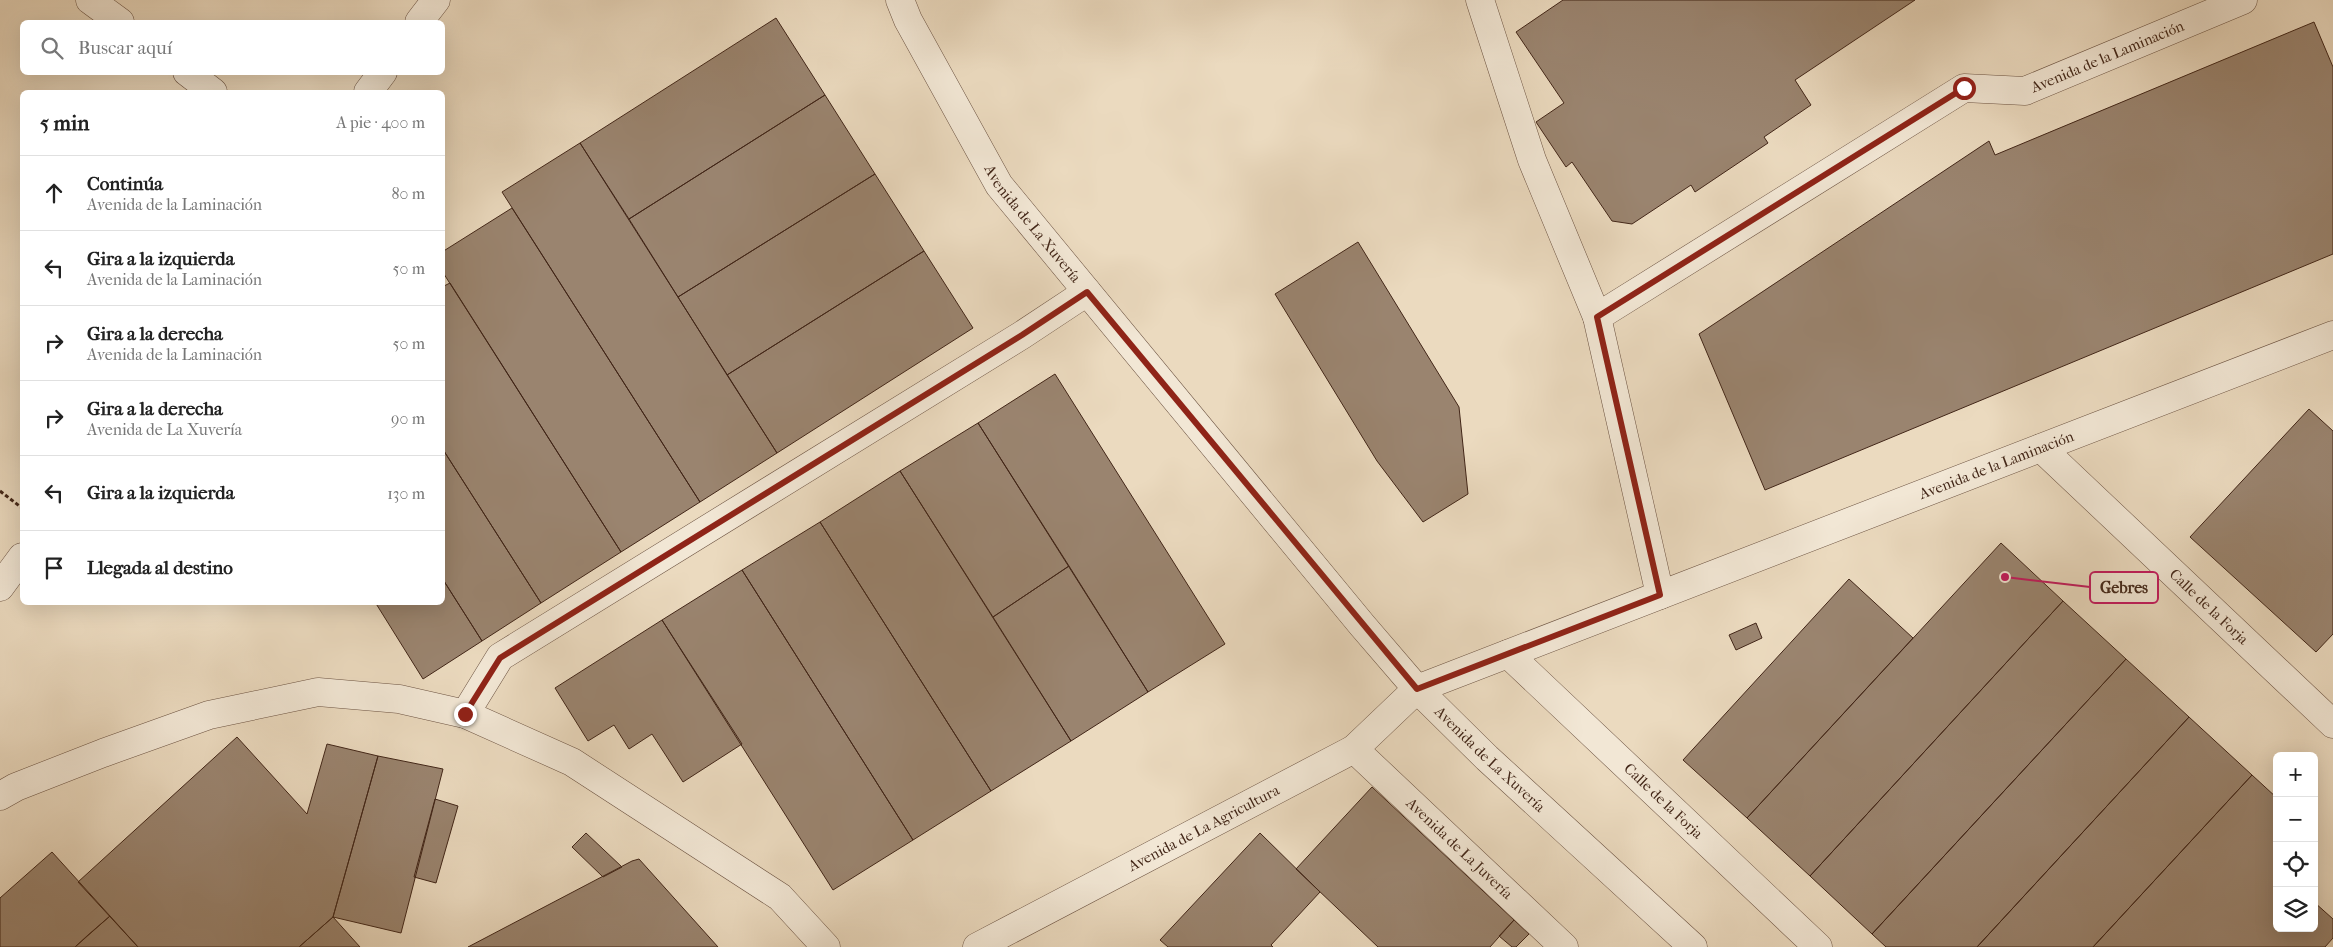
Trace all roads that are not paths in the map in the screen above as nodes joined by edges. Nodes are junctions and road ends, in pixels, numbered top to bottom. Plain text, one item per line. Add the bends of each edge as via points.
1 (90, 0) edge
2 (436, 0) edge
3 (900, 0) edge
4 (1480, 0) edge
5 (2243, 0) edge
6 (117, 20) edge
7 (421, 20) edge
8 (190, 75) edge
9 (381, 75) edge
10 (210, 90) edge
11 (370, 90) edge
12 (1087, 292) junction
13 (1597, 317) junction
14 (2333, 335) edge
15 (2041, 448) junction
16 (20, 560) edge
17 (0, 587) edge
18 (1660, 595) junction
19 (1508, 654) junction
20 (1417, 689) junction
21 (465, 714) junction
22 (2333, 724) edge
23 (1354, 749) junction
24 (0, 796) edge
25 (826, 947) edge
26 (977, 947) edge
27 (1564, 947) edge
28 (1694, 947) edge
29 (1818, 947) edge

1 - 6 street
2 - 7 street
3 - 12 street, Avenida de La Xuvería via 999,185
4 - 13 street via 1532,160
5 - 13 street, Avenida de la Laminación via 2025,91 1964,88
8 - 10 street
9 - 11 street
12 - 20 street, Avenida de La Xuvería
12 - 21 street via 500,658
13 - 18 street
14 - 15 street, Avenida de la Laminación
15 - 18 street, Avenida de la Laminación
15 - 22 street, Calle de la Forja
16 - 17 street
18 - 19 street, Avenida de la Laminación
19 - 20 street, Avenida de la Laminación
19 - 29 street, Calle de la Forja
20 - 23 street, Avenida de La Agricultura
20 - 28 street, Avenida de La Xuvería via 1487,758
21 - 24 street via 399,699 318,692 209,715 16,787
21 - 25 street via 589,772 780,897
23 - 26 street, Avenida de La Agricultura
23 - 27 street, Avenida de La Juvería

